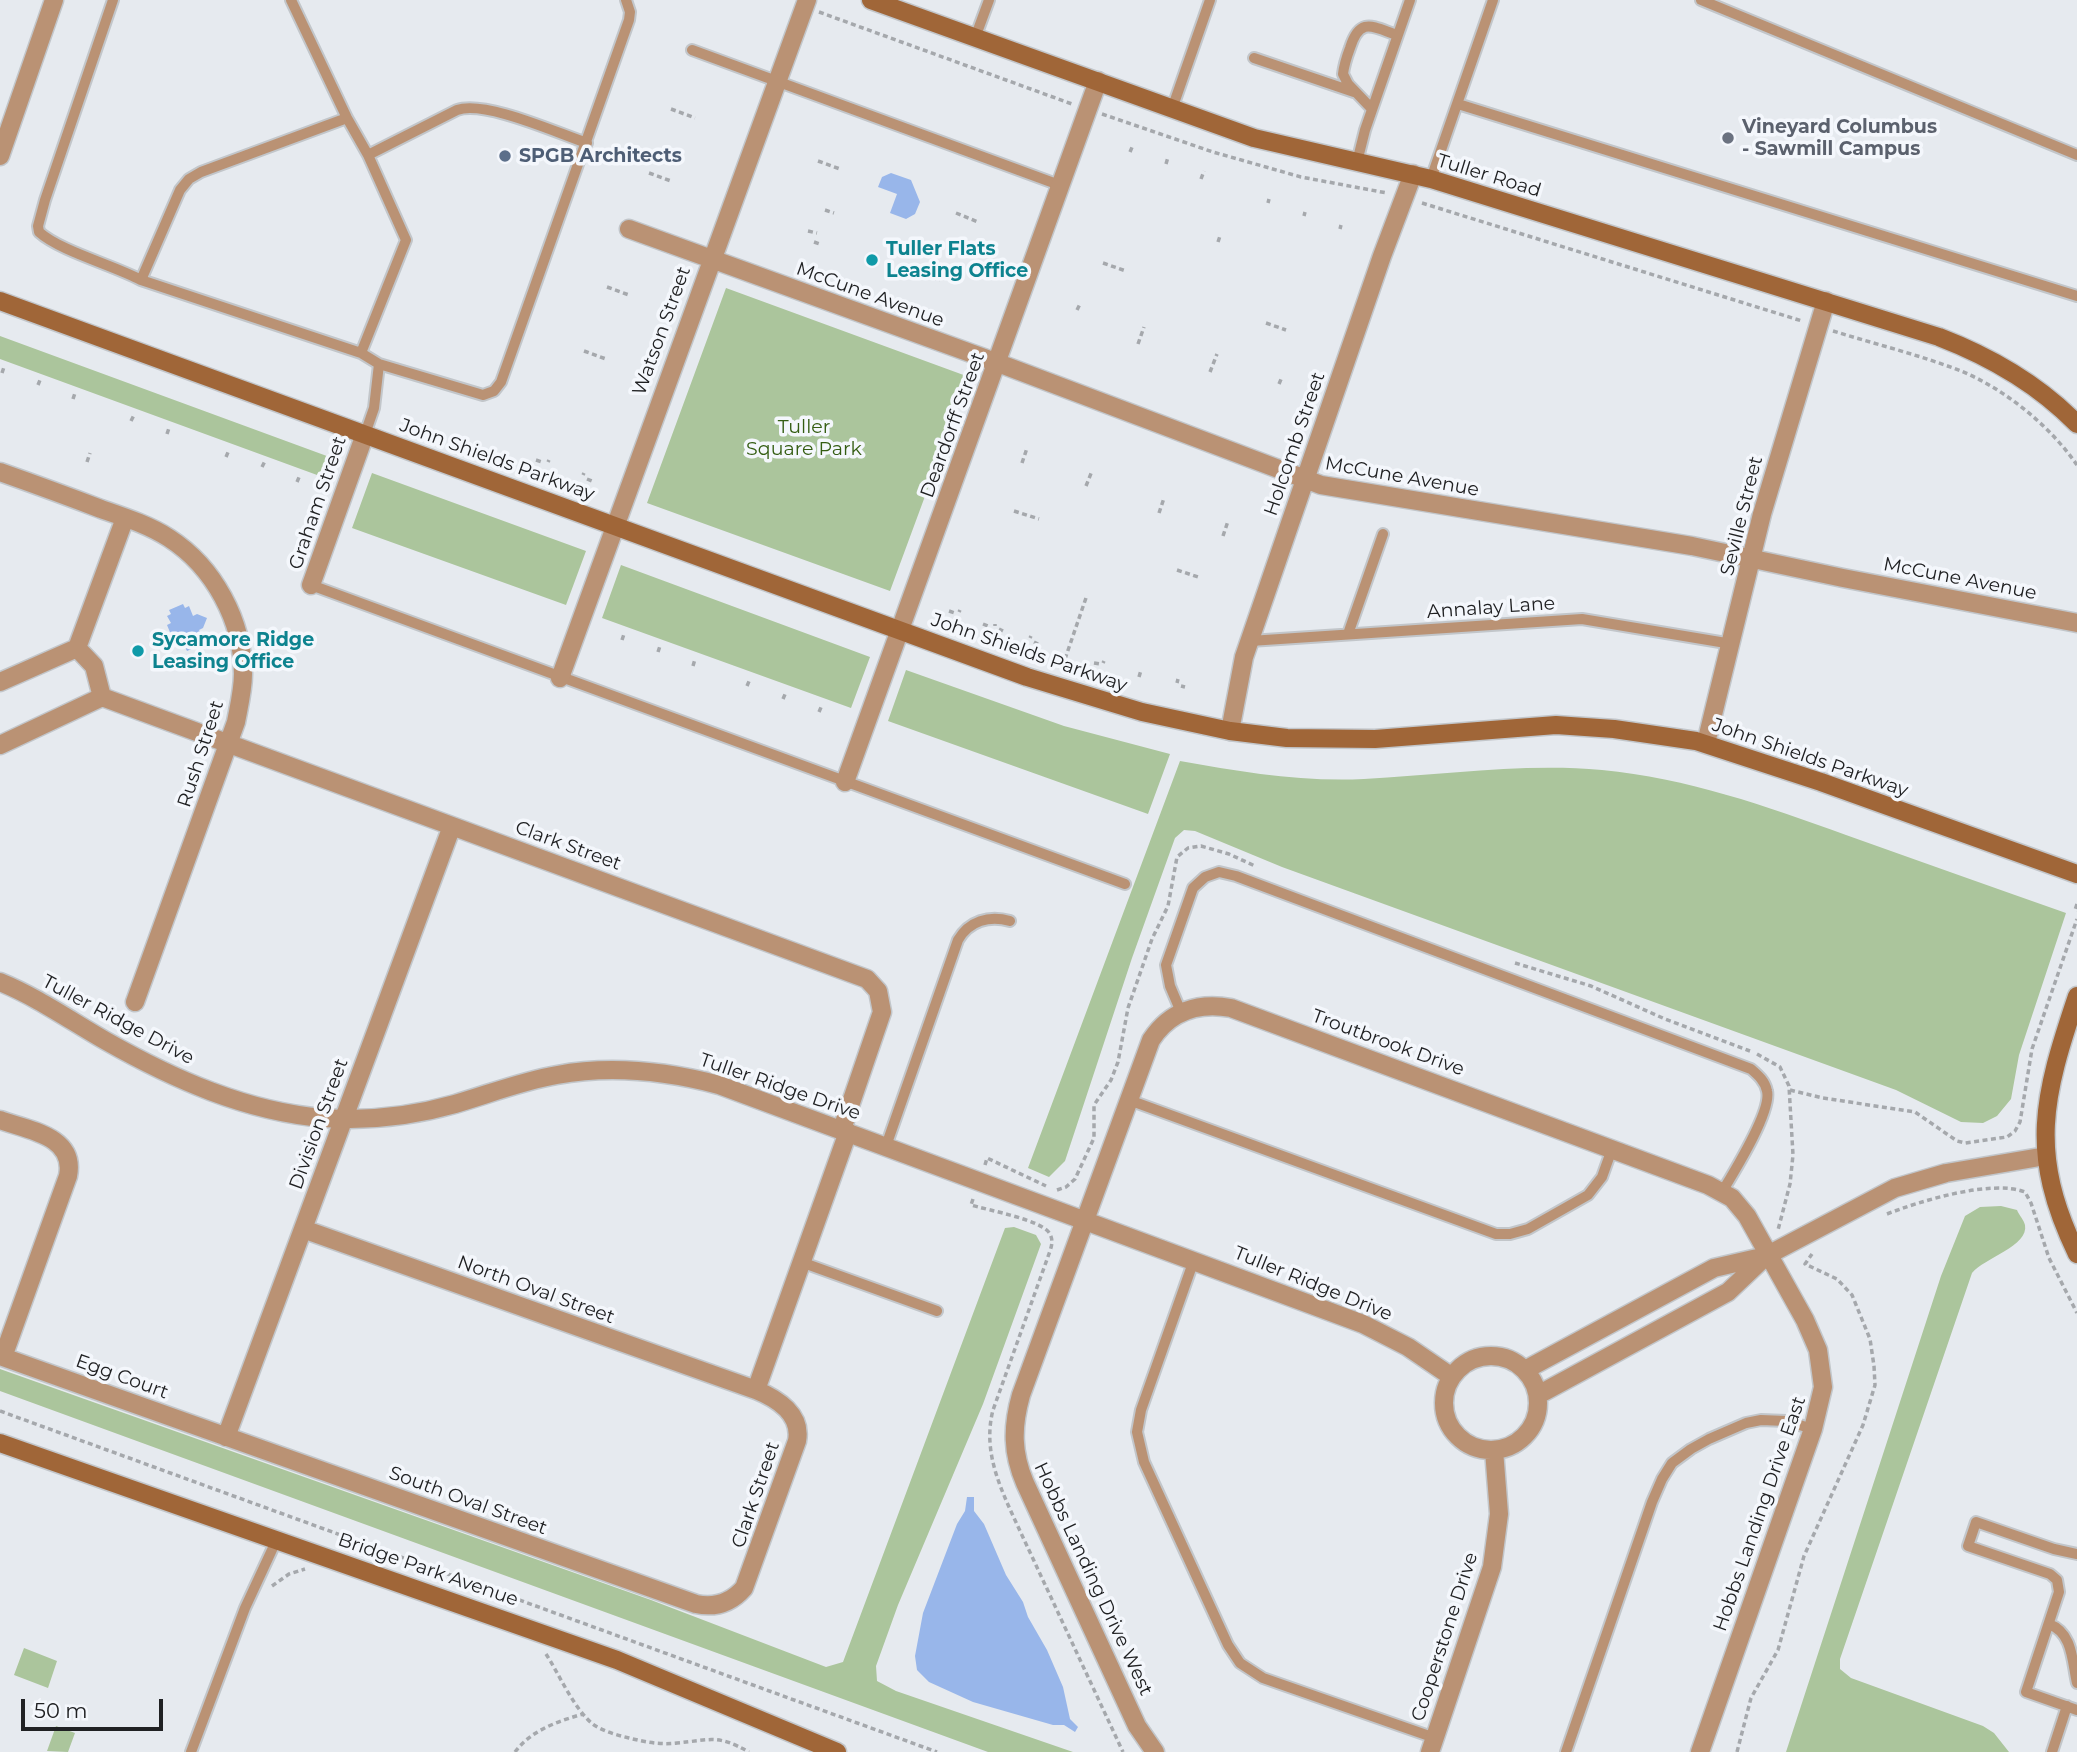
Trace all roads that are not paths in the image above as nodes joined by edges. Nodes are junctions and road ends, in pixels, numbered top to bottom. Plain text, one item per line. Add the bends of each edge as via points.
1 (54, 0) edge
2 (113, 0) edge
3 (291, 0) edge
4 (626, 0) edge
5 (635, 0) edge
6 (871, 0) edge
7 (989, 0) edge
8 (1210, 0) edge
9 (1410, 0) edge
10 (1493, 0) edge
11 (1701, 0) edge
12 (813, 6) edge
13 (630, 15) junction
14 (1397, 36) junction
15 (975, 38) junction
16 (692, 50) dead end
17 (1254, 58) dead end
18 (1098, 81) junction
19 (777, 82) junction
20 (1355, 92) junction
21 (1458, 104) junction
22 (1172, 109) junction
23 (1372, 110) junction
24 (347, 118) junction
25 (587, 144) junction
26 (368, 155) junction
27 (2077, 155) edge
28 (0, 156) edge
29 (1357, 162) junction
30 (1413, 174) junction
31 (1431, 179) junction
32 (1062, 186) junction
33 (629, 229) dead end
34 (711, 259) junction
35 (141, 280) junction
36 (2077, 296) edge
37 (0, 301) edge
38 (1826, 301) junction
39 (361, 353) junction
40 (998, 363) junction
41 (379, 364) junction
42 (2077, 424) edge
43 (365, 434) junction
44 (0, 472) edge
45 (1306, 480) junction
46 (125, 518) junction
47 (614, 526) junction
48 (1383, 534) dead end
49 (1753, 558) junction
50 (311, 586) joint
51 (2077, 623) edge
52 (900, 631) junction
53 (1348, 634) junction
54 (1250, 641) junction
55 (1732, 644) junction
56 (77, 648) junction
57 (560, 678) junction
58 (0, 682) edge
59 (102, 697) junction
60 (1230, 731) junction
61 (230, 743) junction
62 (1706, 743) junction
63 (0, 745) edge
64 (845, 782) junction
65 (452, 826) junction
66 (2077, 874) edge
67 (1125, 884) dead end
68 (1010, 921) dead end
69 (0, 982) edge
70 (2077, 996) edge
71 (135, 1002) dead end
72 (1181, 1012) junction
73 (1129, 1100) junction
74 (343, 1119) junction
75 (0, 1120) edge
76 (845, 1130) junction
77 (886, 1146) junction
78 (1612, 1149) junction
79 (2046, 1156) junction
80 (1722, 1192) junction
81 (1085, 1220) junction
82 (303, 1229) junction
83 (1769, 1254) junction
84 (2077, 1254) edge
85 (1194, 1260) junction
86 (801, 1262) junction
87 (937, 1311) dead end
88 (1, 1357) edge
89 (1525, 1370) junction
90 (1452, 1377) junction
91 (756, 1390) junction
92 (1538, 1395) junction
93 (1813, 1429) junction
94 (226, 1437) junction
95 (0, 1443) edge
96 (1494, 1450) junction
97 (277, 1539) junction
98 (2077, 1554) edge
99 (696, 1604) joint
100 (2049, 1624) junction
101 (2077, 1683) edge
102 (2074, 1709) edge
103 (1432, 1745) edge
104 (191, 1752) edge
105 (837, 1752) edge
106 (1155, 1752) edge
107 (1566, 1752) edge
108 (1700, 1752) edge
109 (2052, 1752) edge

1 - 28 street
2 - 35 lane via 38,226 43,236
3 - 24 lane
4 - 13 lane
5 - 13 lane
6 - 15 street, Tuller Road
7 - 15 lane
8 - 22 lane
9 - 14 lane
10 - 21 lane
11 - 27 lane
12 - 19 street, Watson Street
13 - 25 lane
14 - 20 lane via 1371,26 1356,32 1343,71
14 - 23 lane
15 - 18 street, Tuller Road
16 - 19 lane
17 - 20 lane
18 - 22 street, Tuller Road
18 - 32 street, Deardorff Street
19 - 32 lane
19 - 34 street, Watson Street
20 - 23 lane
21 - 31 lane
21 - 36 lane
22 - 29 street, Tuller Road via 1271,143
23 - 29 lane
24 - 26 lane
24 - 35 lane via 190,179 177,195
25 - 26 lane via 495,111 467,107
25 - 41 lane via 496,390 476,394
26 - 39 lane via 406,240
29 - 30 street, Tuller Road
30 - 31 street, Tuller Road
30 - 45 street, Holcomb Street
31 - 38 street, Tuller Road
32 - 40 street, Deardorff Street
33 - 34 street, McCune Avenue
34 - 40 street, McCune Avenue
34 - 47 street, Watson Street
35 - 39 lane
37 - 43 street, John Shields Parkway
38 - 42 street, Tuller Road via 1977,352 2035,388
38 - 49 street, Seville Street
39 - 41 lane
40 - 45 street, McCune Avenue
40 - 52 street, Deardorff Street
41 - 43 lane via 374,408
43 - 47 street, John Shields Parkway
43 - 50 street, Graham Street
44 - 46 street, Rush Street
45 - 49 street, McCune Avenue via 1342,490
45 - 54 street, Holcomb Street
46 - 56 street
46 - 61 street, Rush Street via 184,549 204,568 226,604 237,632 243,675
47 - 52 street, John Shields Parkway
47 - 57 street, Watson Street
48 - 53 lane
49 - 51 street, McCune Avenue
49 - 55 street, Seville Street
50 - 57 lane
52 - 60 street, John Shields Parkway via 1084,696
52 - 64 street, Deardorff Street
53 - 54 lane, Annalay Lane
53 - 55 lane, Annalay Lane via 1582,619
54 - 60 street, Holcomb Street
55 - 62 street, Seville Street
56 - 58 street
56 - 59 street via 94,666
57 - 64 lane
59 - 61 street, Clark Street
59 - 63 street
60 - 62 street, John Shields Parkway via 1355,740 1556,725
61 - 65 street, Clark Street
61 - 71 street, Rush Street
62 - 66 street, John Shields Parkway
64 - 67 lane
65 - 74 street, Division Street
65 - 76 street, Clark Street via 871,982 881,1001 881,1018
68 - 77 lane via 990,918 977,922 958,940
69 - 74 street, Tuller Ridge Drive via 159,1069 208,1090 275,1111
70 - 79 street via 2050,1084
72 - 73 street via 1151,1040
72 - 78 street, Troutbrook Drive via 1208,1005 1231,1008
72 - 80 lane via 1166,965 1194,888 1219,872 1236,876 1751,1069 1768,1091 1766,1109
73 - 78 lane via 1496,1234 1528,1229 1588,1195 1602,1177
73 - 81 street
74 - 76 street, Tuller Ridge Drive via 418,1113 556,1075 630,1070 719,1085
74 - 82 street, Division Street
75 - 88 street, Egg Court via 54,1139 65,1150 69,1165
76 - 77 street, Tuller Ridge Drive
76 - 86 street, Clark Street
77 - 81 street, Tuller Ridge Drive
78 - 80 street, Troutbrook Drive
79 - 83 street via 1912,1182
79 - 84 street via 2057,1207
80 - 83 street, Troutbrook Drive via 1747,1216
81 - 85 street, Tuller Ridge Drive
81 - 106 street, Hobbs Landing Drive West via 1021,1395 1014,1446 1025,1483 1137,1726
82 - 91 street, North Oval Street
82 - 94 street, Division Street
83 - 89 street via 1719,1265
83 - 92 street via 1728,1292
83 - 93 street, Hobbs Landing Drive East via 1818,1350 1823,1387
85 - 90 street, Tuller Ridge Drive via 1363,1324
85 - 103 lane via 1137,1432 1144,1462 1231,1651 1263,1678
86 - 87 lane
86 - 91 street, Clark Street
88 - 94 street, Egg Court
89 - 90 street via 1510,1359 1489,1356 1468,1362
89 - 92 street
90 - 96 street via 1444,1405 1451,1427 1465,1443
91 - 99 street, Clark Street via 792,1415 797,1441 744,1588 722,1604
92 - 96 street via 1537,1414 1528,1433 1517,1443
93 - 107 lane via 1779,1420 1752,1421 1691,1449 1666,1470
93 - 108 street, Hobbs Landing Drive East
94 - 99 street, South Oval Street
95 - 97 street, Bridge Park Avenue
96 - 103 street, Cooperstone Drive via 1499,1514 1492,1567
97 - 104 lane
97 - 105 street, Bridge Park Avenue via 617,1660
98 - 100 lane via 1976,1522 1968,1546 2057,1580 2060,1589
100 - 101 lane via 2066,1635
100 - 102 lane via 2026,1692
102 - 109 lane

